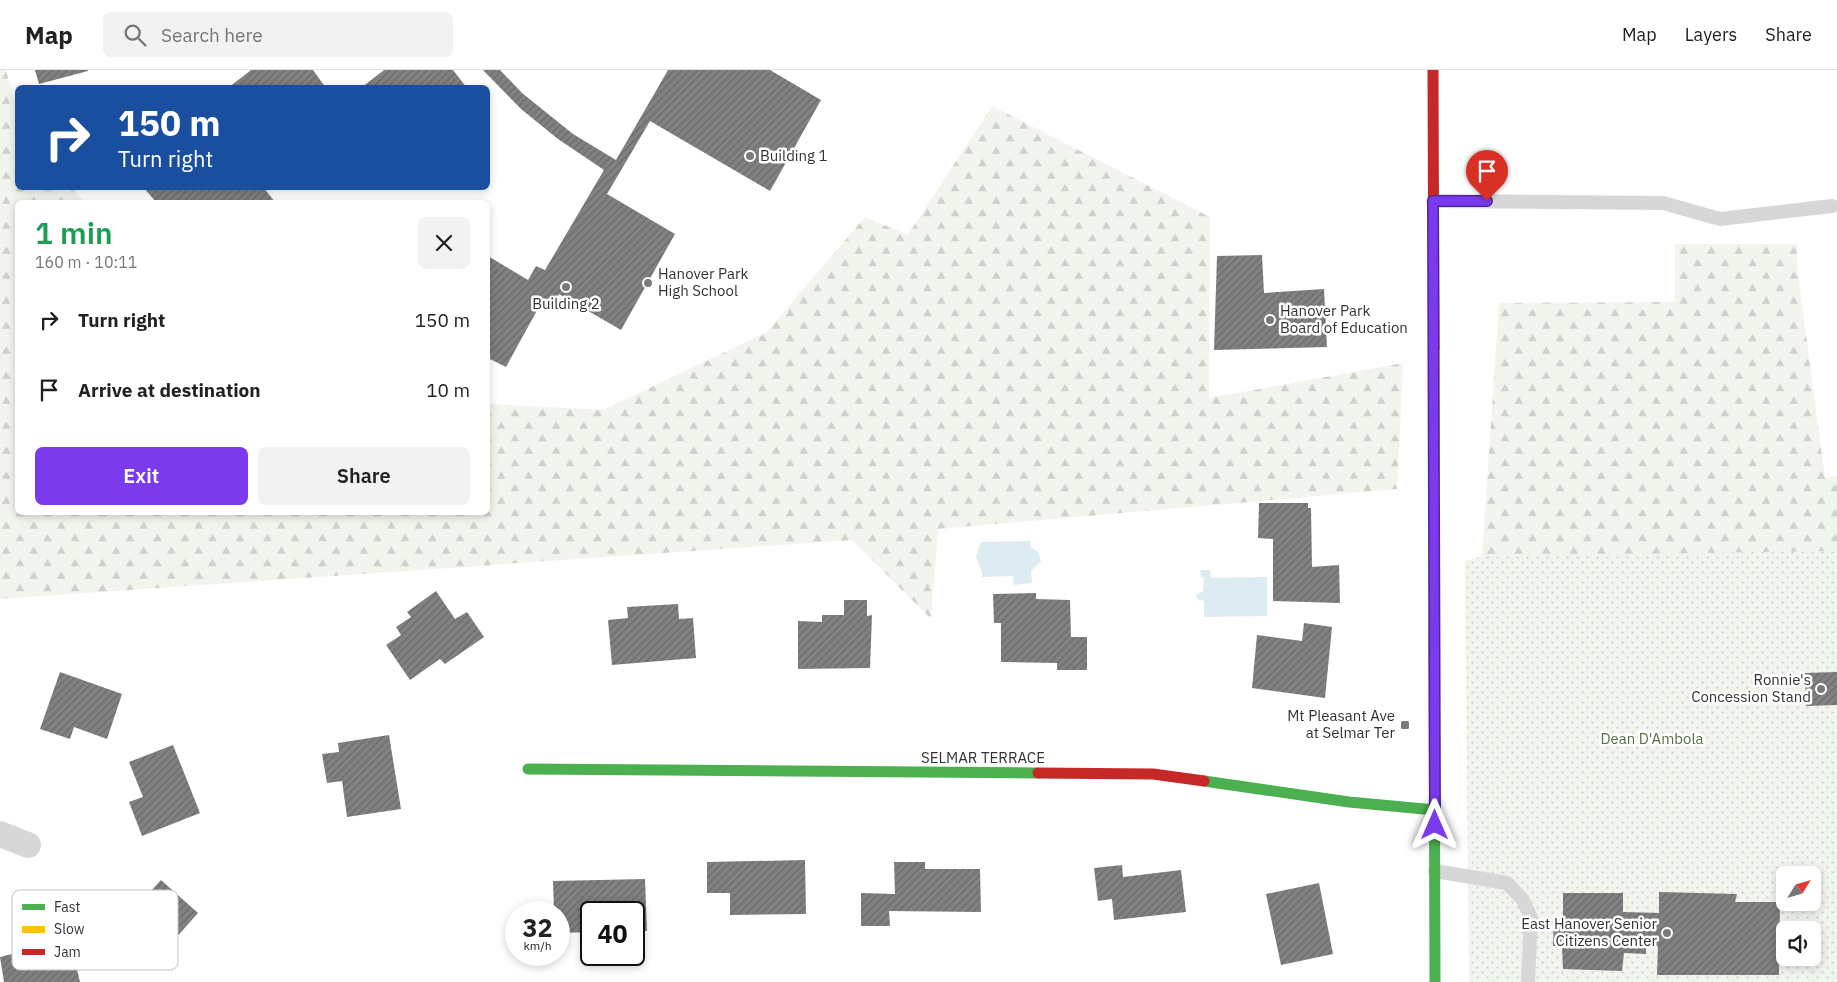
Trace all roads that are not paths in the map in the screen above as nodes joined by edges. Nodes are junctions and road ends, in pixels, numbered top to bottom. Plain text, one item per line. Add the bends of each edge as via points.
1 (1433, 70) edge
2 (1433, 201) junction
3 (1832, 206) dead end
4 (528, 769) dead end
5 (1436, 810) junction
6 (0, 834) edge
7 (28, 845) dead end
8 (1435, 871) junction
9 (1435, 982) edge
10 (1528, 982) edge

1 - 2 street
2 - 3 lane via 1663,203 1720,219
2 - 5 street
4 - 5 street, SELMAR TERRACE via 1153,774 1349,802
5 - 8 street
6 - 7 street
8 - 9 street
8 - 10 lane via 1508,883 1523,900 1530,918

